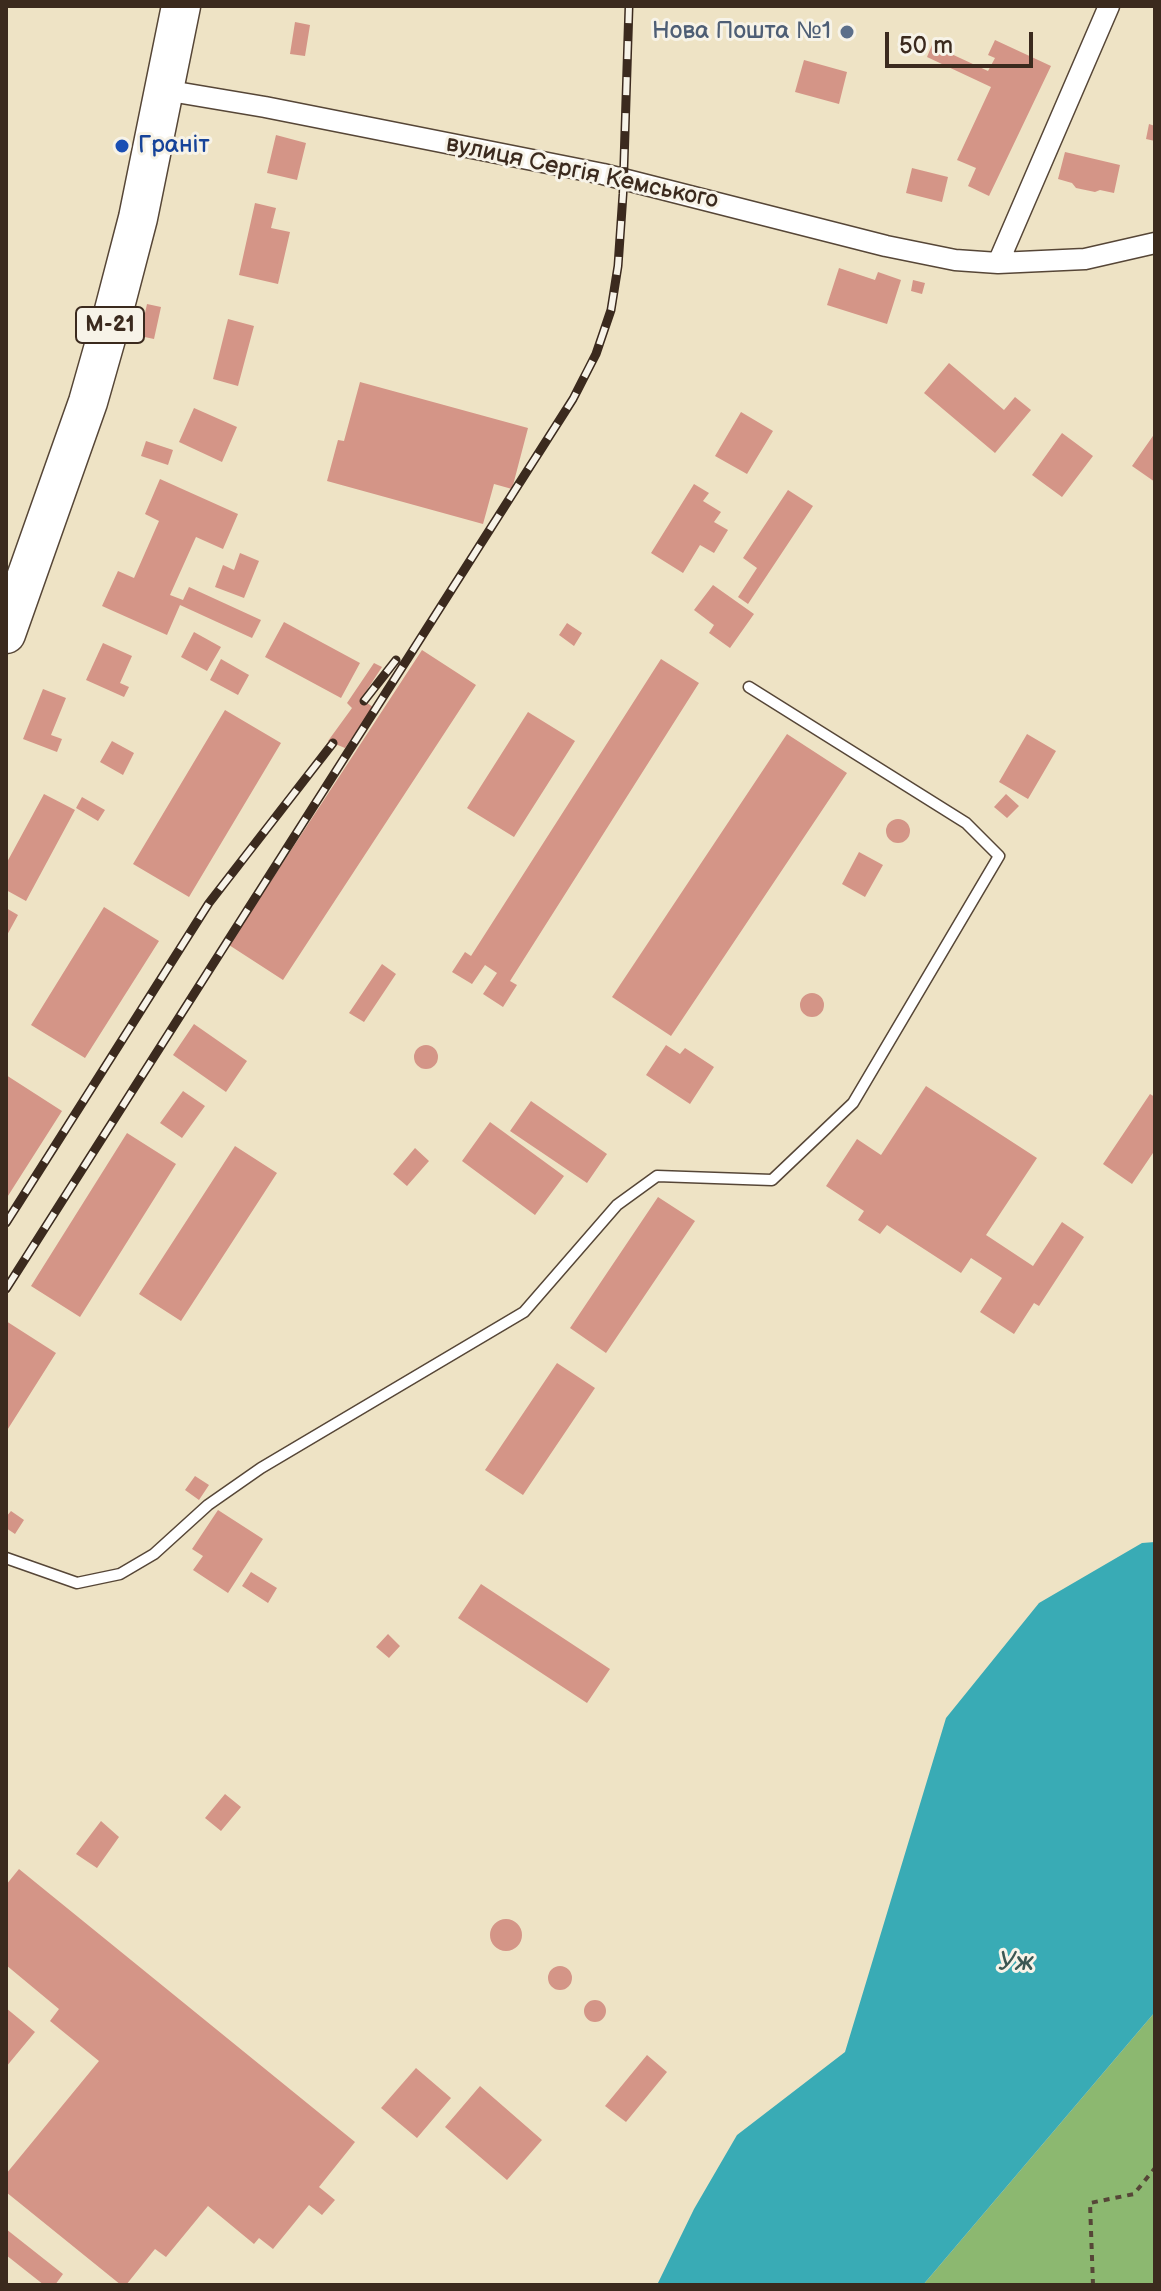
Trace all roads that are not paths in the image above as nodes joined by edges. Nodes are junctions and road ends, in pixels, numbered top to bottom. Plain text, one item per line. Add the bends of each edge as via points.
1 (181, 6) edge
2 (1109, 6) edge
3 (164, 90) junction
4 (1155, 243) edge
5 (998, 263) junction
6 (6, 634) edge
7 (749, 687) dead end
8 (6, 1558) edge

1 - 3 highway, М-21
2 - 5 street
3 - 5 street, вулиця Сергія Кемського via 603,174 886,246
3 - 6 highway, М-21 via 138,218 88,402
4 - 5 street, вулиця Сергія Кемського via 1085,259
7 - 8 lane via 966,823 999,856 853,1103 772,1180 657,1176 617,1205 524,1312 261,1468 208,1505 154,1554 120,1574 77,1583

